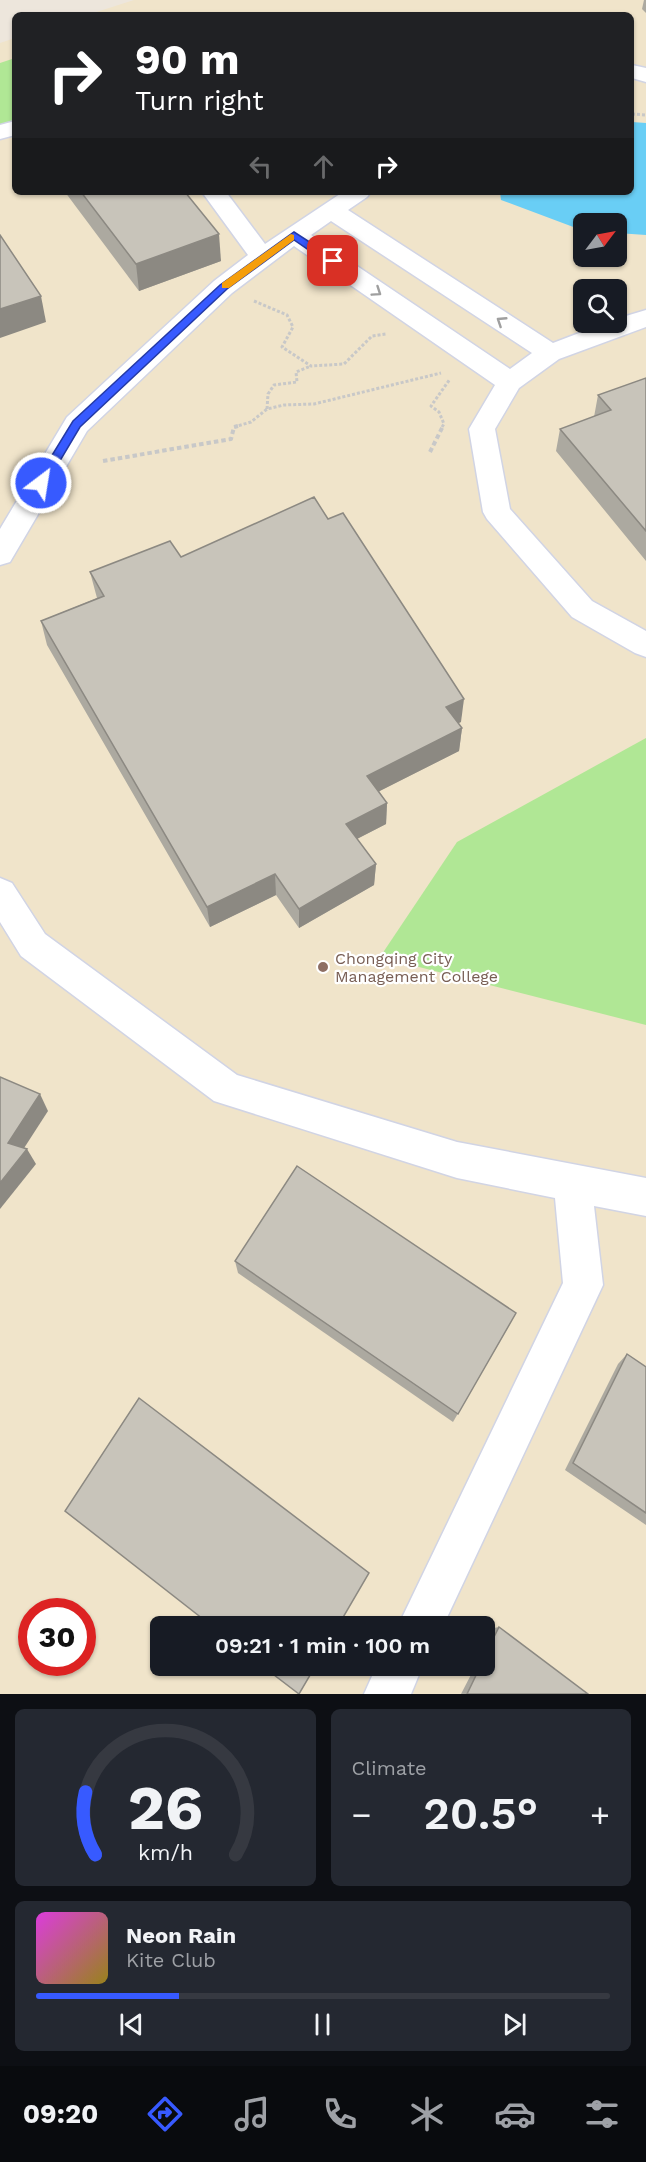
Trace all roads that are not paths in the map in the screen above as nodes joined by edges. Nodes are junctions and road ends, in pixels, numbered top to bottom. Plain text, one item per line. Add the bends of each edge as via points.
1 (216, 195) edge
2 (355, 195) edge
3 (332, 211) junction
4 (294, 235) junction
5 (262, 257) junction
6 (646, 318) edge
7 (550, 353) junction
8 (510, 382) junction
9 (0, 554) edge
10 (646, 645) edge
11 (0, 893) edge
12 (573, 1183) junction
13 (646, 1197) edge
14 (425, 1616) edge
15 (396, 1676) edge
16 (387, 1694) edge

1 - 5 street
2 - 3 street
3 - 4 street
7 -> 3 street
4 - 5 street
4 -> 8 street
5 - 9 street via 223,287 76,424
6 - 7 street
7 - 8 street
8 - 10 street via 482,429 497,512 582,609
11 - 12 street via 33,945 227,1089 457,1160
12 - 13 street
12 - 14 street via 583,1285
15 - 16 street

